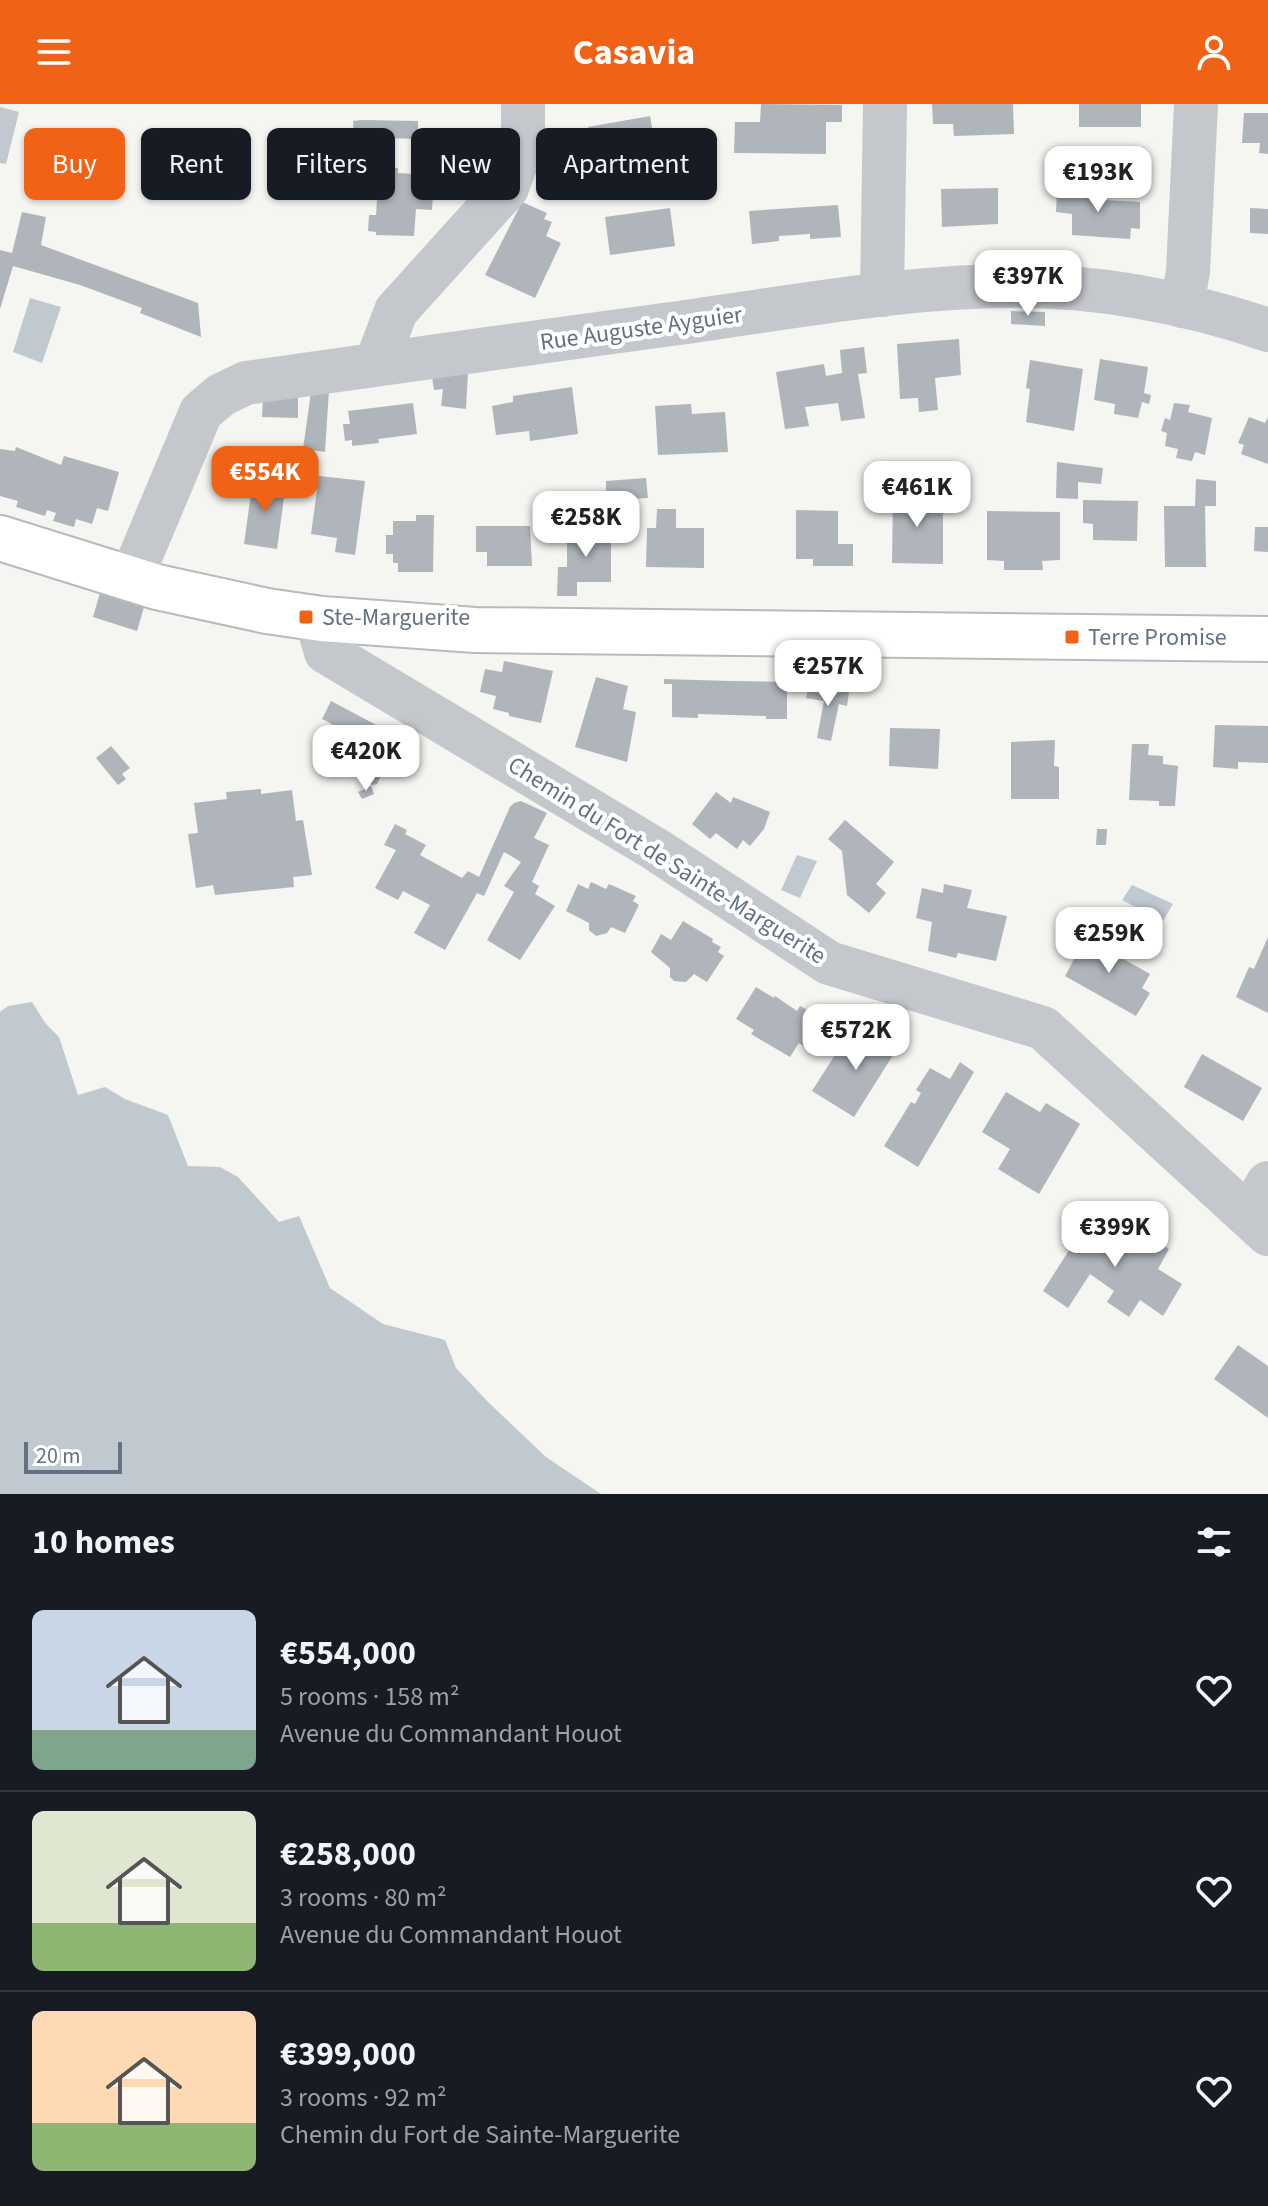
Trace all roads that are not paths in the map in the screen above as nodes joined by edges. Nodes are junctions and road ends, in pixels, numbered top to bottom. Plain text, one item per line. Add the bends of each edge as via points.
1 (523, 104) edge
2 (885, 104) edge
3 (1196, 104) edge
4 (882, 295) junction
5 (1182, 306) junction
6 (1268, 330) edge
7 (376, 364) junction
8 (0, 538) edge
9 (131, 579) junction
10 (322, 619) junction
11 (1268, 639) edge
12 (1262, 1211) edge

1 - 7 street via 523,144 507,188 396,311
2 - 4 street
3 - 5 street
4 - 5 street, Rue Auguste Ayguier via 1001,286
4 - 7 street, Rue Auguste Ayguier
5 - 6 street, Rue Auguste Ayguier
7 - 9 street, Rue Auguste Ayguier via 246,383 201,412
8 - 9 main road
9 - 10 main road
10 - 11 main road via 491,630
10 - 12 street, Chemin du Fort de Sainte-Marguerite via 326,652 655,849 829,963 1043,1028

